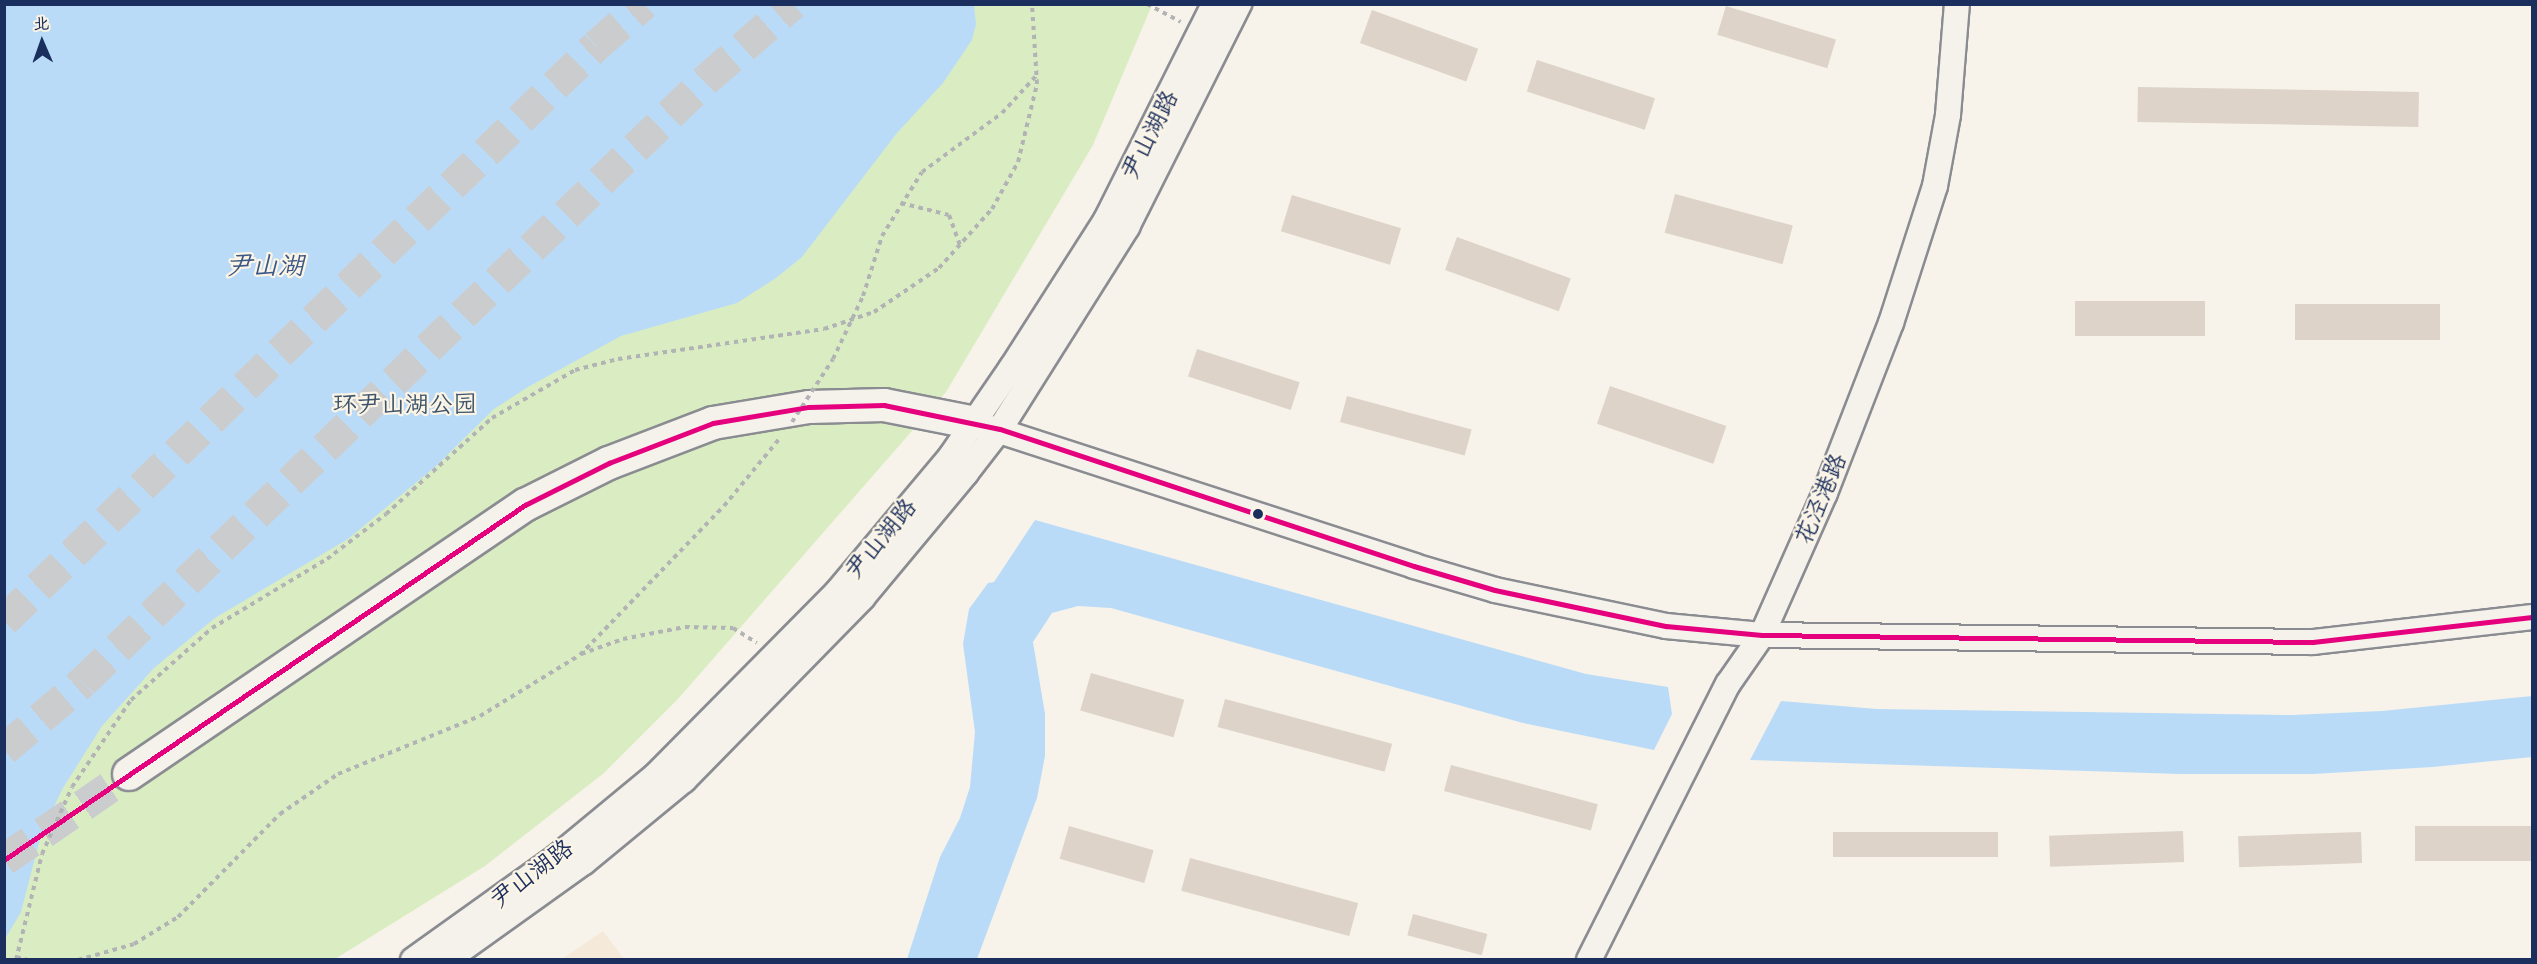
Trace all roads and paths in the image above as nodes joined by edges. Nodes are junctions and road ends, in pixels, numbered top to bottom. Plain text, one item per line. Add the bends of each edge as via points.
1 (1032, 4) edge
2 (1147, 4) edge
3 (1214, 4) edge
4 (1239, 4) edge
5 (1957, 4) edge
6 (1201, 33) junction
7 (1037, 75) junction
8 (901, 203) junction
9 (960, 247) junction
10 (988, 426) junction
11 (2532, 617) edge
12 (1762, 635) junction
13 (580, 655) junction
14 (777, 655) junction
15 (129, 774) tunnel mouth
16 (16, 958) edge
17 (28, 960) edge
18 (78, 960) edge
19 (413, 960) edge
20 (447, 960) edge
21 (1589, 960) edge

1 - 7 path
2 - 6 path
3 - 6 street, 尹山湖路
4 - 10 street, 尹山湖路 via 1126,227
5 - 12 street, 花泾港路 via 1947,115 1935,186 1891,323 1825,493
6 - 10 street, 尹山湖路 via 1106,220
7 - 8 path via 1002,113 922,172
7 - 9 path via 1018,162 992,209
8 - 9 path via 949,215
8 - 13 path, bridge via 882,236 863,296 833,358 786,430 724,506
9 - 16 path via 912,290 874,312 824,329 618,359 575,370 534,390 492,418 424,482 327,560 212,628 131,700 72,787 42,854
10 - 12 street via 1495,590 1666,626
10 - 14 street, 尹山湖路
10 - 15 highway via 884,405 809,407 713,423 609,463 525,505
10 - 20 street, 尹山湖路 via 862,598 692,771 584,861
11 - 12 street via 2313,642
12 - 21 street, 花泾港路 via 1728,684
13 - 14 path via 623,639 685,627 733,628
13 - 18 path via 480,716 338,774 280,814 178,916 134,944
14 - 19 street, 尹山湖路 via 657,774 558,856
16 - 17 path

